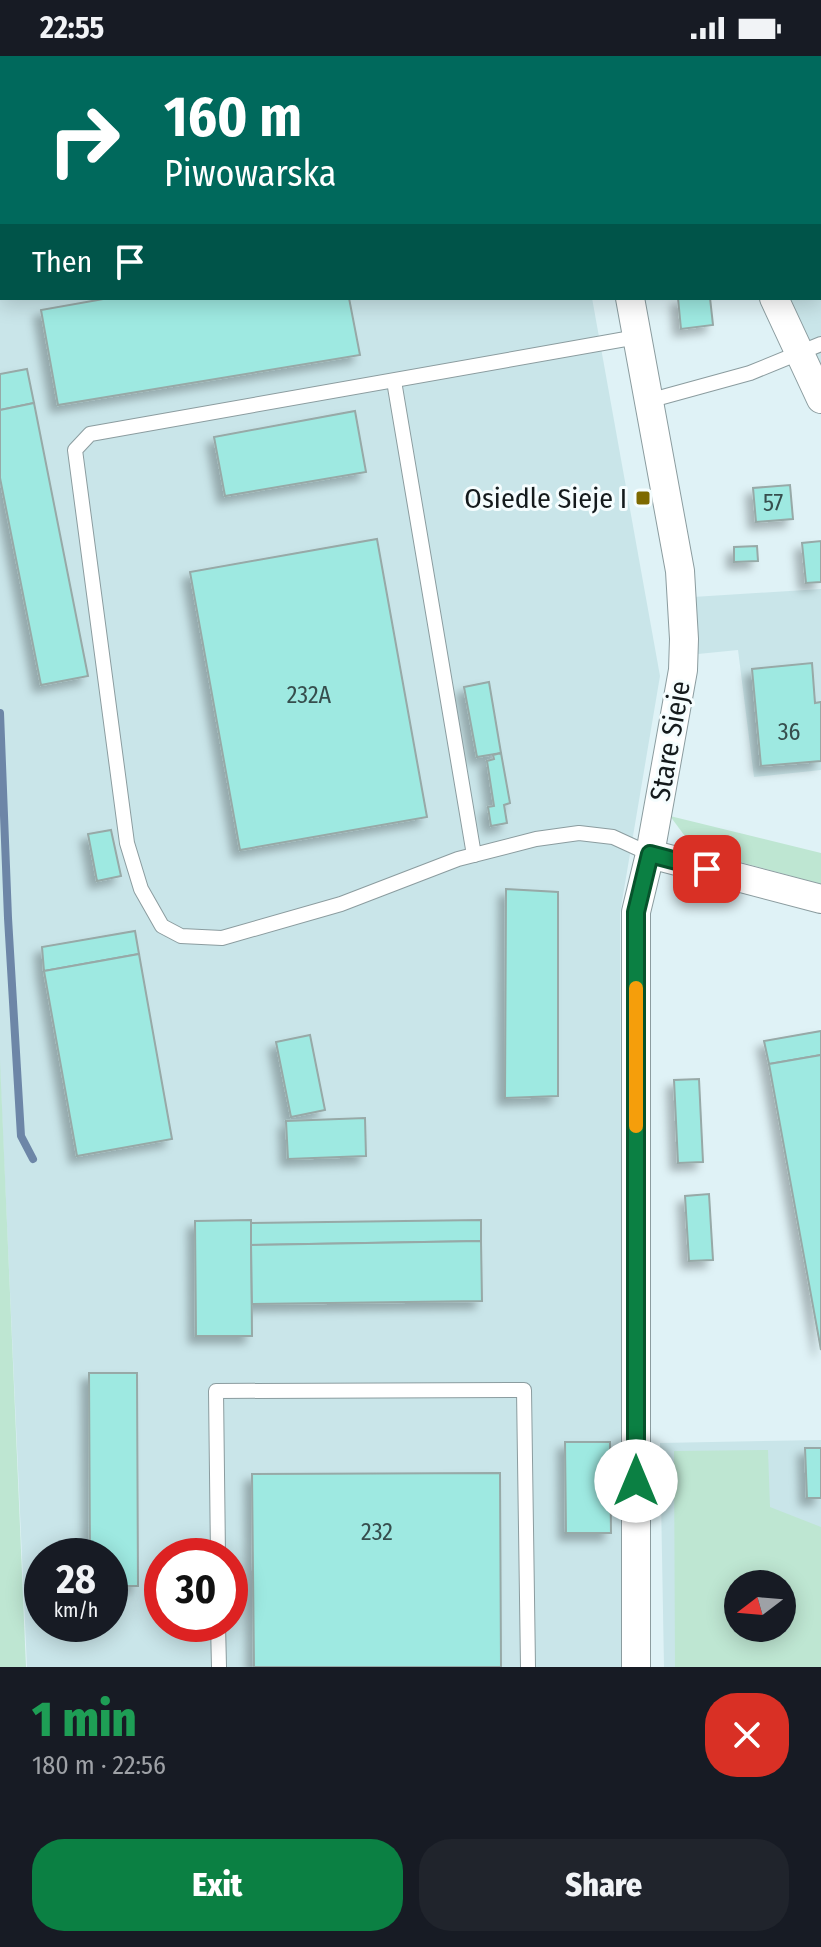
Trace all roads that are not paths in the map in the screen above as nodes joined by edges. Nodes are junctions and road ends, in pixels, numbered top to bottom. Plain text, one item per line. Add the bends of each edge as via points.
1 (630, 300) edge
2 (775, 300) edge
3 (637, 337) junction
4 (811, 348) edge
5 (394, 381) junction
6 (821, 399) edge
7 (648, 401) junction
8 (650, 854) junction
9 (474, 855) junction
10 (821, 899) edge
11 (218, 1538) edge
12 (218, 1642) edge
13 (219, 1667) edge
14 (528, 1667) edge
15 (636, 1667) edge

1 - 3 street, Stare Sieje
2 - 4 street
3 - 5 lane
3 - 7 street, Stare Sieje
4 - 6 street
4 - 7 lane via 750,373
5 - 9 lane
5 - 9 lane via 90,434 75,450 127,843 141,889 162,926 181,936 222,938 341,904
7 - 8 street, Stare Sieje via 680,571 684,639
8 - 9 lane via 613,837 579,833
8 - 10 street
8 - 15 street, Stare Sieje via 636,912
11 - 14 lane via 216,1391 524,1390
12 - 13 lane

